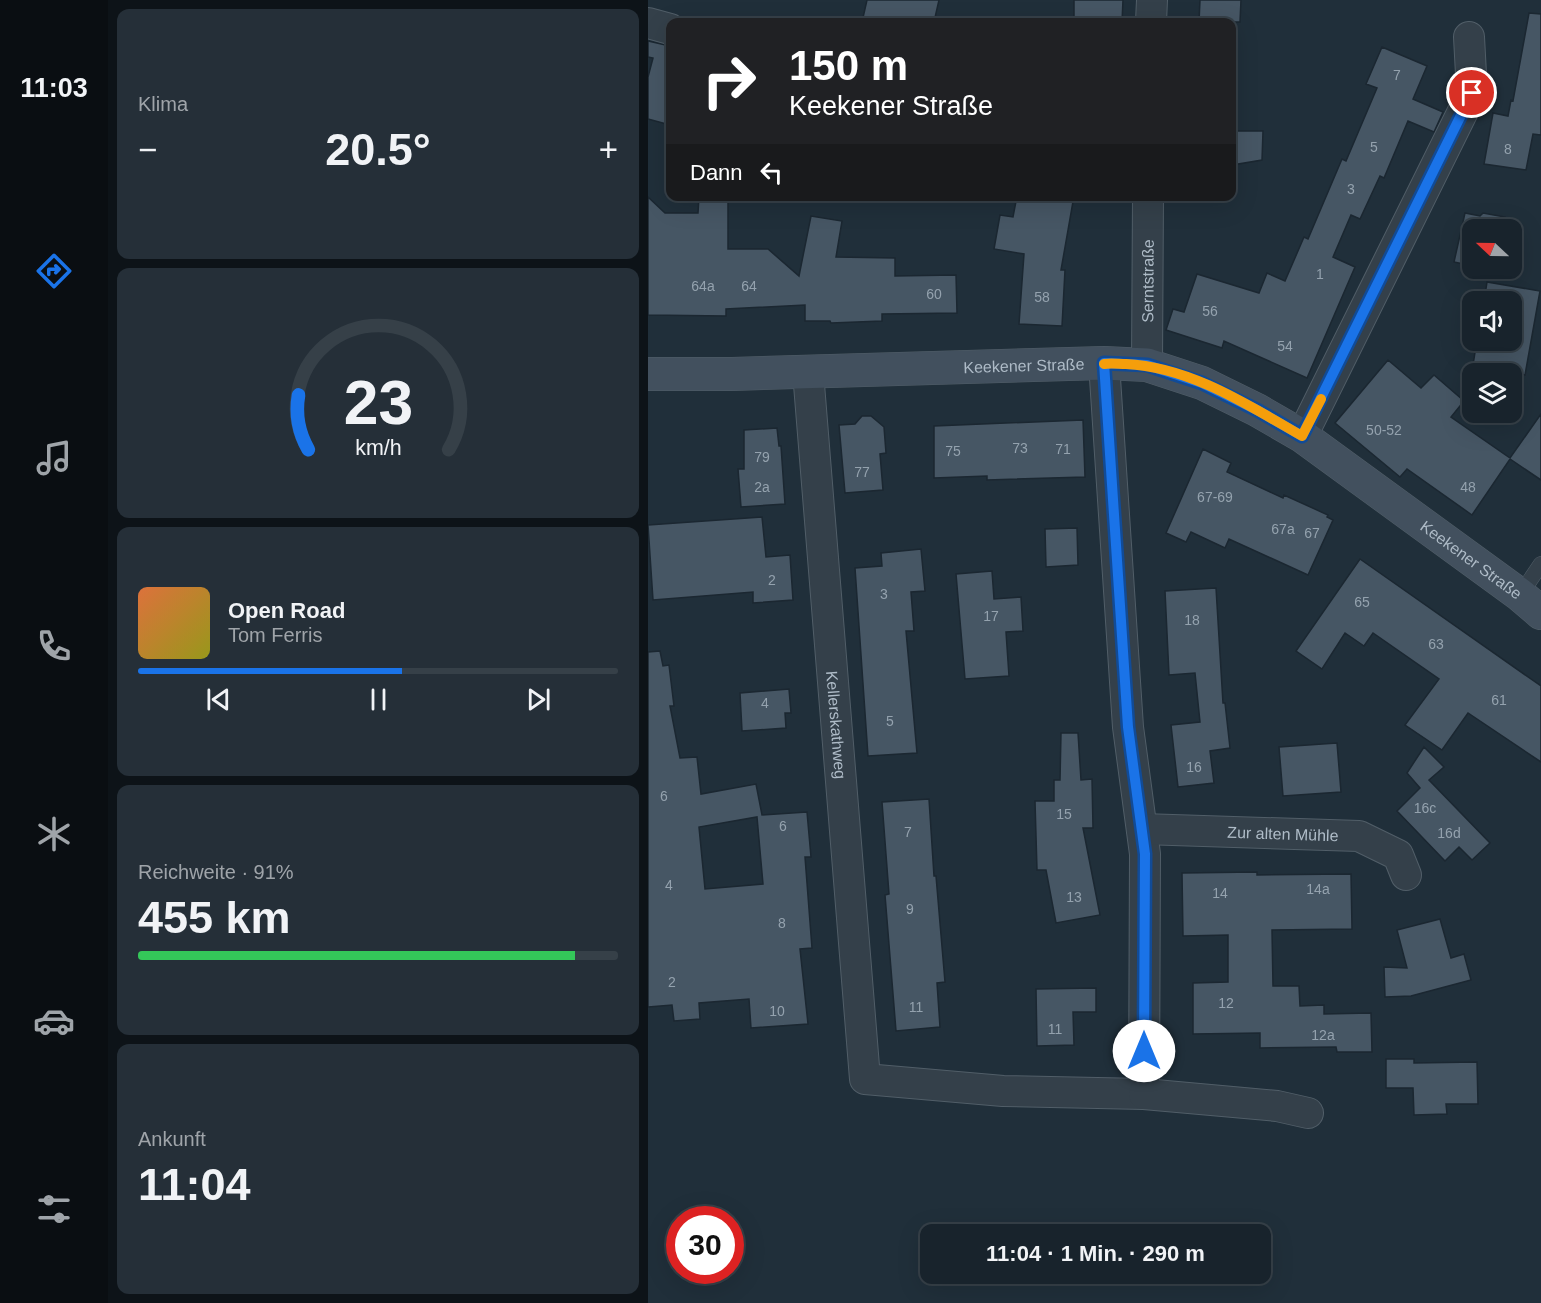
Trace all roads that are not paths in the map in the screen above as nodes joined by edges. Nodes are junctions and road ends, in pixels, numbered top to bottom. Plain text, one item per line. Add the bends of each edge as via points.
1 (1152, 0) edge
2 (1151, 18) edge
3 (648, 23) edge
4 (666, 28) edge
5 (1469, 37) dead end
6 (1148, 201) edge
7 (1104, 363) junction
8 (1147, 365) junction
9 (808, 372) junction
10 (648, 374) edge
11 (1302, 436) junction
12 (1541, 564) edge
13 (1531, 604) edge
14 (1142, 829) junction
15 (1406, 874) dead end
16 (1144, 1094) junction
17 (1308, 1113) dead end

1 - 2 street
3 - 4 street
5 - 11 street via 1472,93
6 - 8 street, Serntstraße
7 - 8 main road, Keekener Straße
7 - 9 main road, Keekener Straße
7 - 14 street via 1128,727
8 - 11 main road, Keekener Straße via 1202,383
9 - 10 main road, Keekener Straße
9 - 16 street, Kellerskathweg via 864,1079 1003,1091
11 - 13 main road, Keekener Straße
12 - 13 lane
14 - 15 street, Zur alten Mühle via 1359,836 1398,855
14 - 16 street
16 - 17 street via 1276,1106

